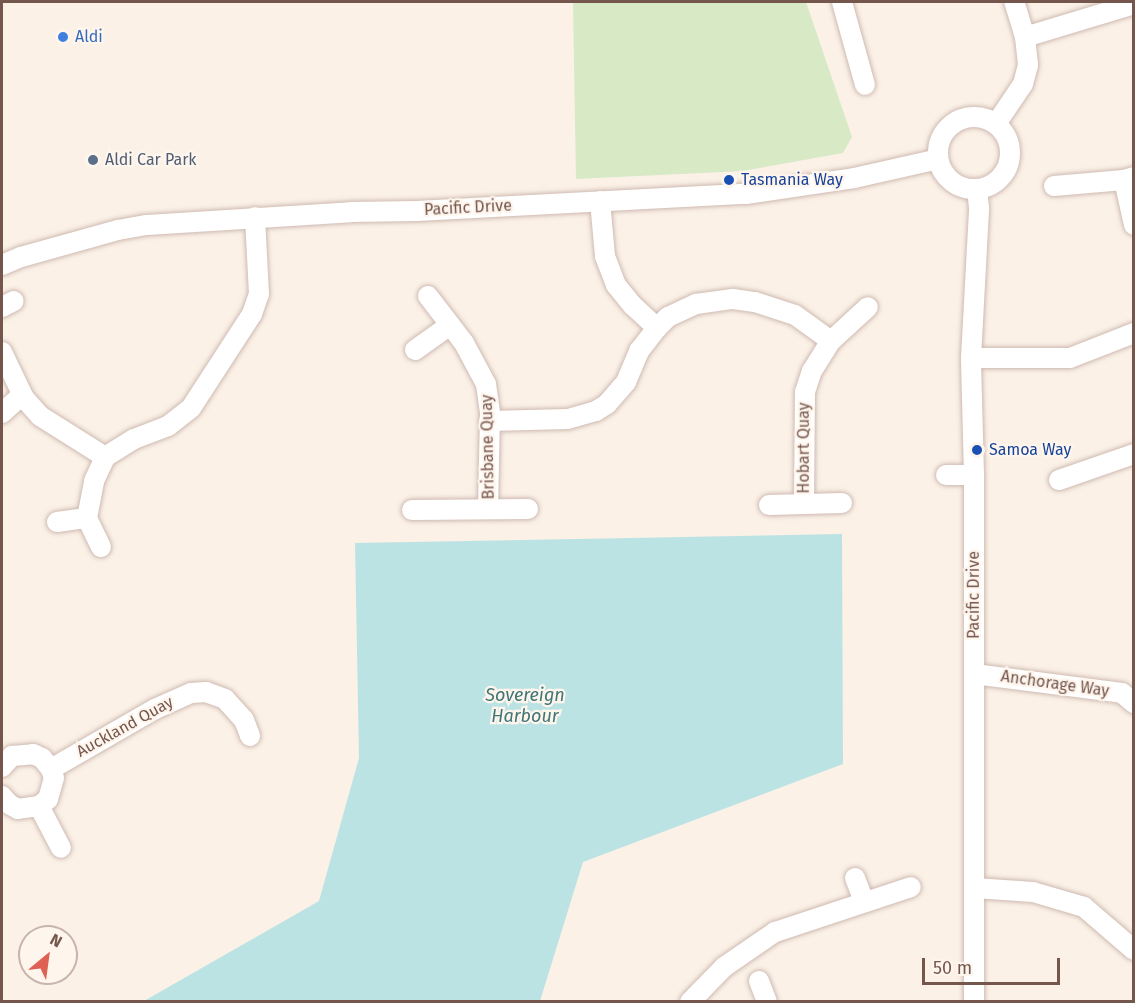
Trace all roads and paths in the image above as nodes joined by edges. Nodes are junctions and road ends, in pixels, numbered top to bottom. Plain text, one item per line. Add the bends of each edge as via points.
1 (842, 2) edge
2 (1014, 2) edge
3 (1134, 4) edge
4 (1025, 37) junction
5 (865, 85) dead end
6 (996, 124) junction
7 (938, 159) junction
8 (1129, 179) edge
9 (1054, 186) dead end
10 (977, 189) junction
11 (600, 201) junction
12 (255, 217) junction
13 (1134, 225) edge
14 (2, 265) edge
15 (428, 296) dead end
16 (868, 307) dead end
17 (450, 325) junction
18 (657, 327) junction
19 (1134, 333) edge
20 (831, 341) junction
21 (415, 351) dead end
22 (2, 352) edge
23 (970, 358) junction
24 (22, 395) junction
25 (2, 413) edge
26 (489, 421) junction
27 (1134, 454) edge
28 (105, 457) junction
29 (946, 475) dead end
30 (974, 475) junction
31 (1059, 480) dead end
32 (804, 503) junction
33 (842, 503) dead end
34 (769, 505) dead end
35 (488, 509) junction
36 (528, 509) dead end
37 (412, 510) dead end
38 (87, 518) junction
39 (57, 522) dead end
40 (101, 547) dead end
41 (974, 674) junction
42 (1130, 692) edge
43 (250, 736) dead end
44 (5, 755) edge
45 (51, 769) junction
46 (2, 796) edge
47 (39, 806) junction
48 (62, 848) dead end
49 (855, 878) dead end
50 (911, 887) dead end
51 (975, 888) junction
52 (864, 902) junction
53 (1134, 950) edge
54 (759, 981) dead end
55 (690, 1002) edge
56 (767, 1002) edge
57 (974, 1002) edge

1 - 5 street
2 - 4 street
3 - 4 street
4 - 6 street via 1028,65 1023,84
6 - 7 street via 969,117 955,122 939,144
6 - 10 street via 1009,144 1008,163 999,179
7 - 10 street via 952,181 964,188
7 - 11 street, Pacific Drive via 854,178 746,194
8 - 9 street
8 - 13 street
10 - 23 street, Pacific Drive
11 - 12 street, Pacific Drive
11 - 18 street via 605,256 616,285
12 - 14 street, Pacific Drive via 118,230 21,256
12 - 28 street via 260,294 240,336 191,408 168,426 134,439
15 - 17 street, Brisbane Quay
16 - 20 street, Hobart Quay
17 - 21 street
17 - 26 street, Brisbane Quay via 486,384
18 - 20 street via 668,317 696,304 733,300 755,302 795,315
18 - 26 street via 639,351 626,382 596,411 568,419
19 - 23 street via 1070,358
20 - 32 street, Hobart Quay via 812,371 805,392
22 - 24 street
23 - 30 street, Pacific Drive
24 - 25 street
24 - 28 street via 40,416
26 - 35 street, Brisbane Quay
27 - 31 street
28 - 38 street via 94,481
29 - 30 street
30 - 41 street, Pacific Drive
32 - 33 street, Hobart Quay
32 - 34 street, Hobart Quay
35 - 36 street, Brisbane Quay
35 - 37 street, Brisbane Quay
38 - 39 street
38 - 40 street
41 - 42 street, Anchorage Way
41 - 51 street, Pacific Drive
43 - 45 street, Auckland Quay via 244,720 225,699 206,692 191,693 155,709
44 - 45 street via 33,754
45 - 47 street via 52,790
46 - 47 street via 18,809
47 - 48 street
49 - 52 street
50 - 52 street
51 - 53 street via 1033,892 1084,907
51 - 57 street, Pacific Drive
52 - 55 street via 775,932 724,967
54 - 56 street

